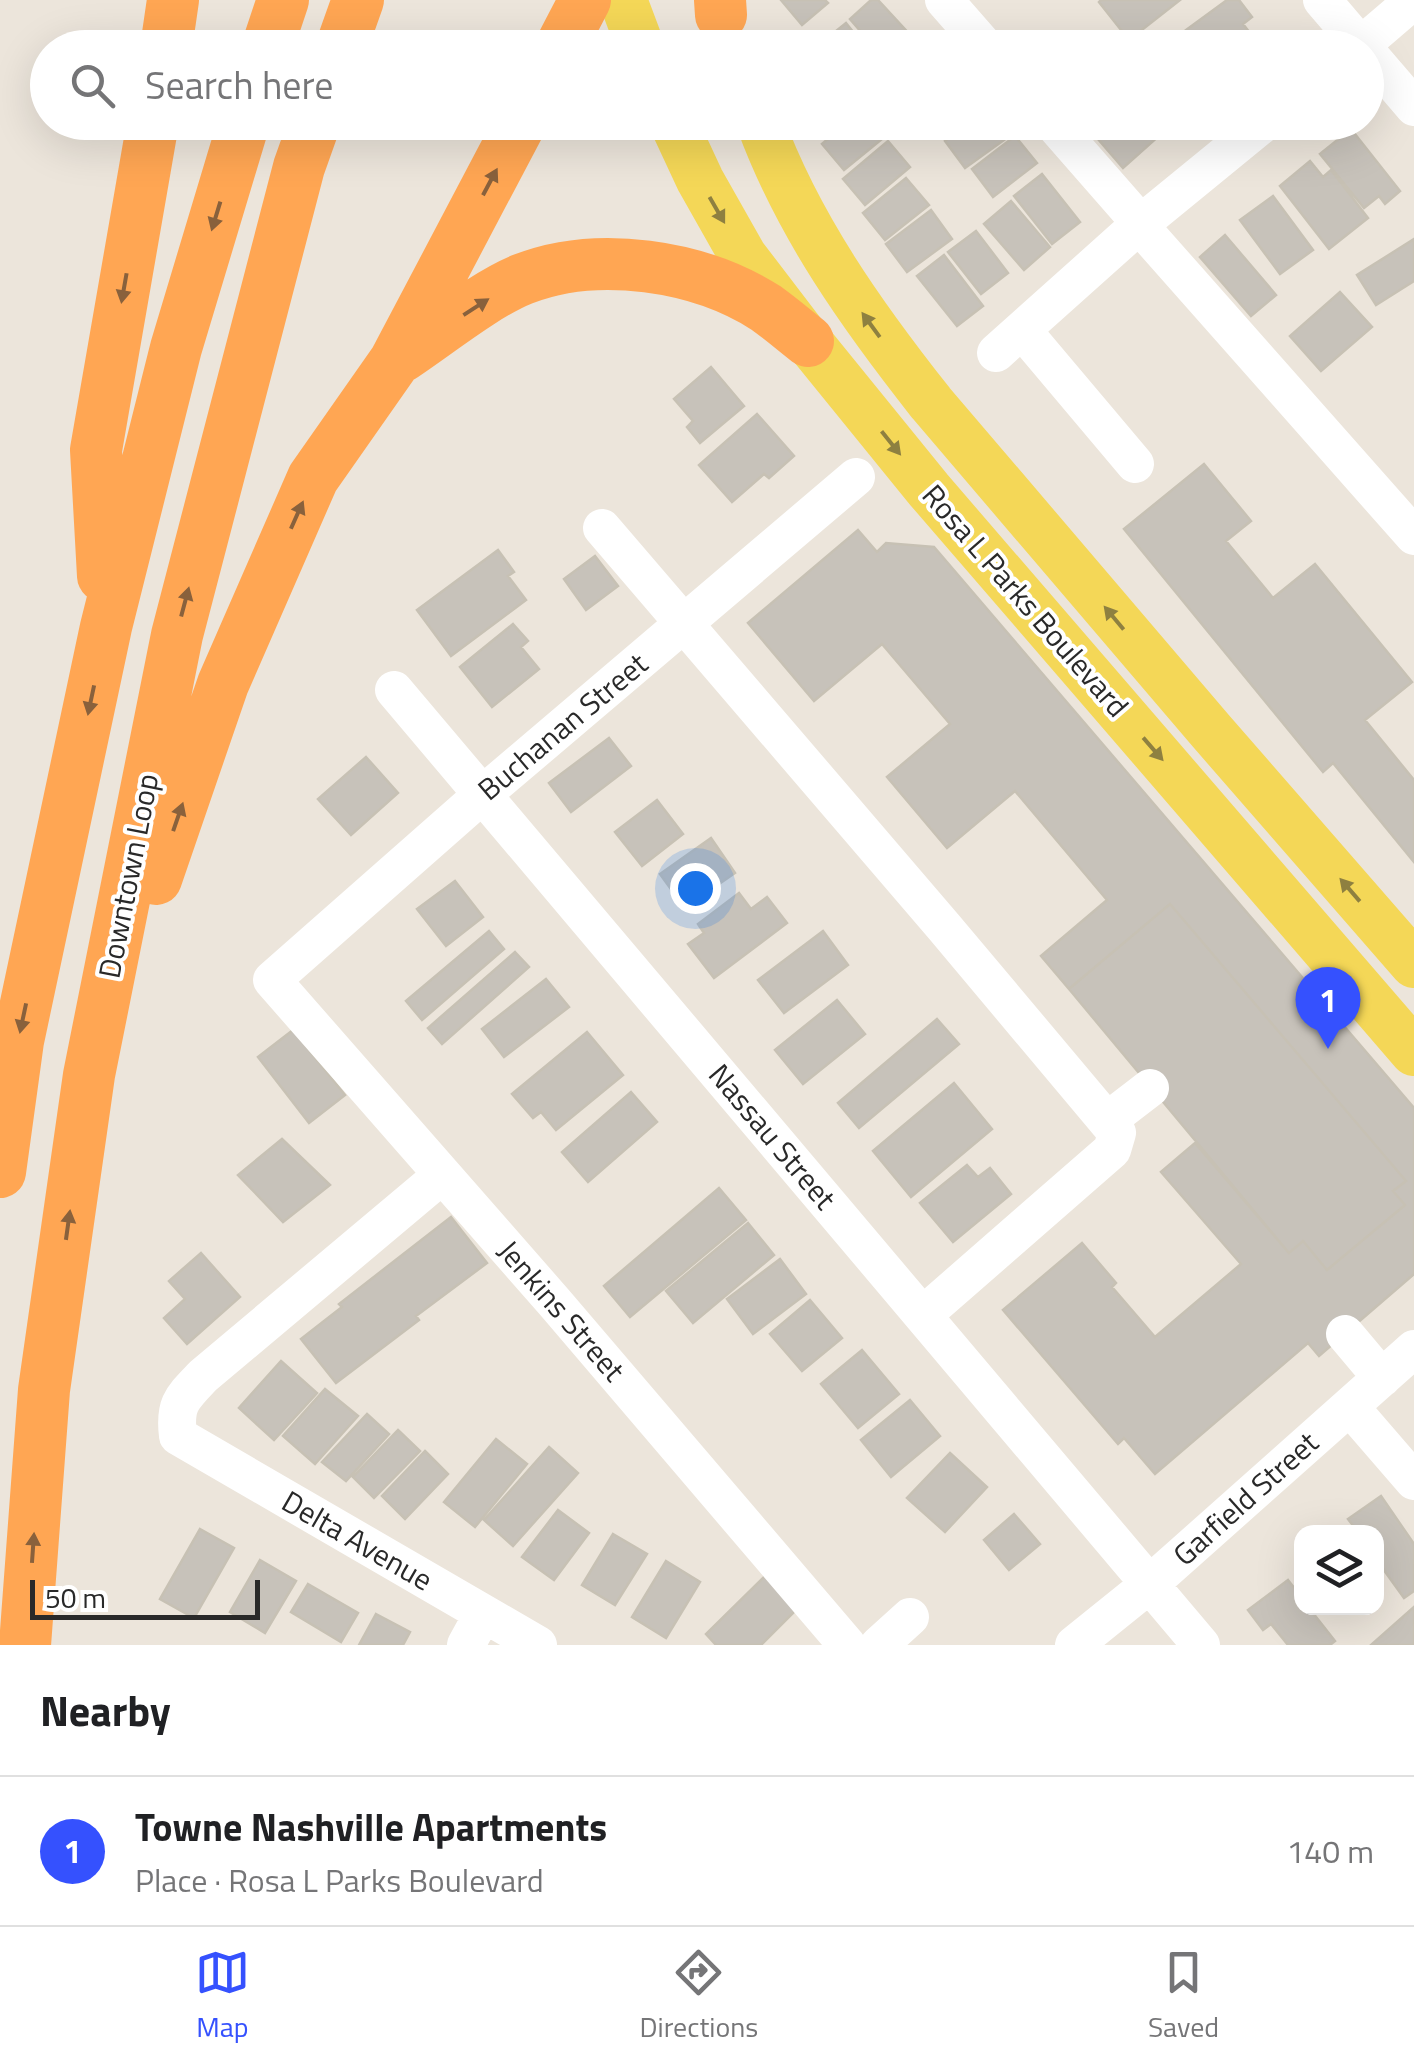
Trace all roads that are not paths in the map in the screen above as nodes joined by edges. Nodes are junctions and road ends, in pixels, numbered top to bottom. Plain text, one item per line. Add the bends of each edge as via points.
1 (173, 0) edge
2 (283, 0) edge
3 (358, 0) edge
4 (586, 0) edge
5 (623, 0) edge
6 (944, 0) edge
7 (1322, 0) edge
8 (1414, 0) edge
9 (169, 30) edge
10 (272, 30) edge
11 (347, 30) edge
12 (570, 30) edge
13 (634, 30) edge
14 (970, 30) edge
15 (1347, 30) edge
16 (1382, 30) edge
17 (1384, 73) edge
18 (1414, 107) edge
19 (151, 140) edge
20 (239, 140) edge
21 (309, 140) edge
22 (512, 140) edge
23 (681, 140) edge
24 (767, 140) edge
25 (1068, 140) edge
26 (1243, 140) edge
27 (1139, 225) junction
28 (808, 342) junction
29 (396, 361) junction
30 (1135, 464) dead end
31 (856, 477) dead end
32 (602, 528) dead end
33 (1414, 536) edge
34 (684, 623) junction
35 (106, 627) junction
36 (394, 690) dead end
37 (482, 795) junction
38 (1414, 964) edge
39 (272, 980) joint
40 (1414, 1052) edge
41 (89, 1074) junction
42 (1150, 1088) dead end
43 (1107, 1121) junction
44 (0, 1172) edge
45 (442, 1176) junction
46 (924, 1315) junction
47 (1345, 1334) dead end
48 (1414, 1349) edge
49 (1382, 1378) junction
50 (1350, 1406) junction
51 (1414, 1480) edge
52 (1151, 1584) junction
53 (910, 1618) dead end
54 (475, 1630) edge
55 (834, 1640) edge
56 (26, 1645) edge
57 (538, 1645) edge
58 (879, 1645) edge
59 (1074, 1645) edge
60 (1201, 1645) edge

1 - 9 highway
2 - 10 highway
3 - 11 highway
4 - 12 highway
5 - 13 main road
6 - 14 street
7 - 15 street
8 - 16 street
17 - 18 street
19 -> 35 highway via 96,450
20 -> 35 highway via 176,348
41 -> 21 highway, Downtown Loop via 177,635
29 -> 22 highway
23 -> 28 main road, Rosa L Parks Boulevard via 744,256
38 -> 24 main road, Rosa L Parks Boulevard via 892,353 815,238
25 - 27 street
26 - 27 street
27 - 30 street via 1009,342
27 - 33 street
29 -> 28 highway via 520,280 597,263 646,265 703,279 765,308
28 -> 40 main road, Rosa L Parks Boulevard
41 -> 29 highway via 223,684 313,478
31 - 34 street, Buchanan Street
32 - 34 street
34 - 37 street, Buchanan Street
34 - 43 street
35 -> 44 highway via 18,1042
36 - 37 street, Nassau Street
37 - 39 street, Buchanan Street
37 - 46 street, Nassau Street
39 - 45 street, Jenkins Street
56 -> 41 highway, Downtown Loop via 44,1390
42 - 43 street
43 - 46 street via 1116,1133 1112,1150
45 - 54 street, Delta Avenue via 203,1376 175,1414 178,1436
45 - 55 street, Jenkins Street
46 - 52 street, Nassau Street
47 - 49 street
48 - 49 street, Garfield Street
49 - 50 street, Garfield Street
50 - 51 street
50 - 52 street, Garfield Street
52 - 59 street, Garfield Street
52 - 60 street, Nassau Street
53 - 58 street
54 - 57 street, Delta Avenue

